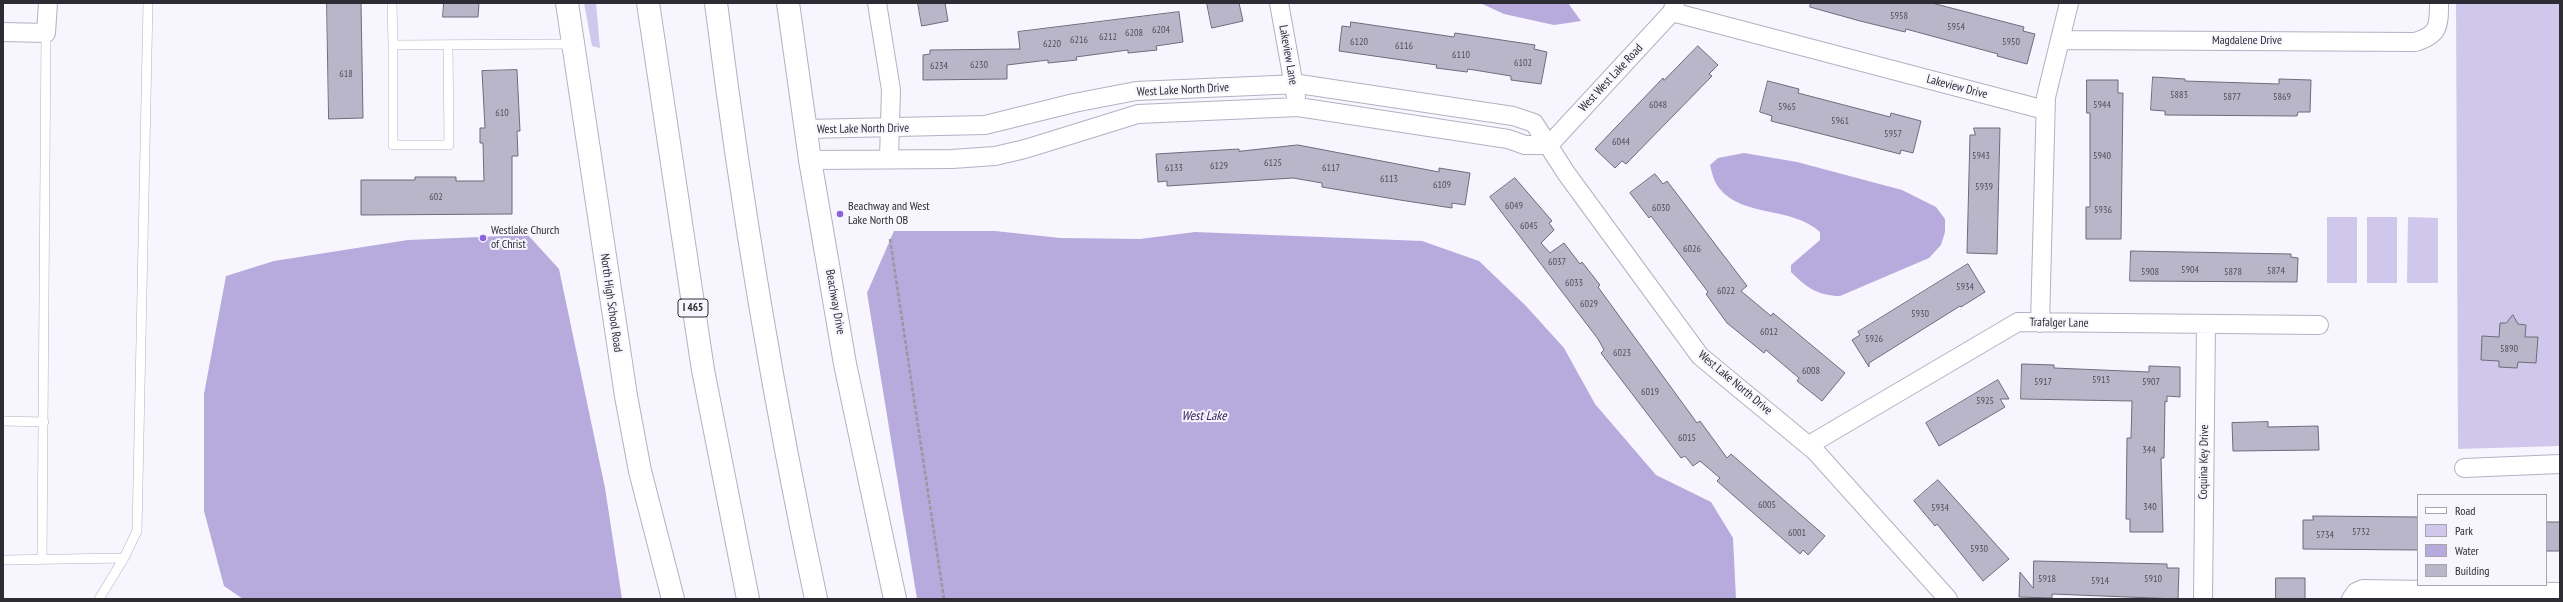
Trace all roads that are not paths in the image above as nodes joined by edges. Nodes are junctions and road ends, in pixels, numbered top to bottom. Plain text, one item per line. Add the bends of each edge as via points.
1 (48, 3) edge
2 (148, 3) edge
3 (392, 3) edge
4 (567, 3) edge
5 (716, 3) edge
6 (788, 3) edge
7 (877, 3) edge
8 (1279, 3) edge
9 (2069, 3) edge
10 (2440, 3) edge
11 (648, 7) edge
12 (1674, 7) edge
13 (3, 32) edge
14 (46, 33) junction
15 (2060, 40) junction
16 (573, 44) junction
17 (392, 45) junction
18 (448, 45) junction
19 (1294, 85) junction
20 (1298, 107) junction
21 (2045, 110) junction
22 (890, 128) junction
23 (806, 129) junction
24 (1549, 145) junction
25 (889, 158) junction
26 (810, 160) junction
27 (2040, 323) junction
28 (2206, 324) junction
29 (2319, 325) dead end
30 (3, 421) edge
31 (44, 422) junction
32 (1809, 445) junction
33 (2560, 464) edge
34 (2464, 468) dead end
35 (124, 558) junction
36 (42, 559) junction
37 (3, 560) edge
38 (2560, 592) edge
39 (99, 599) edge
40 (673, 599) edge
41 (748, 599) edge
42 (816, 599) edge
43 (895, 599) edge
44 (1948, 599) edge
45 (2203, 599) edge
46 (2351, 599) edge

1 - 14 street
2 - 35 lane via 137,531
3 - 17 lane
4 - 16 main road, North High School Road
5 - 42 main road via 733,136 758,292
6 - 23 main road, Beachway Drive
7 - 22 street via 891,90
8 - 19 street, Lakeview Lane
9 - 15 street
10 - 15 street, Magdalene Drive via 2438,25 2432,34 2415,42
11 - 41 main road, I 465 via 703,370
12 - 21 street, Lakeview Drive
12 - 24 street, West West Lake Road
13 - 14 street
14 - 31 lane
15 - 21 street
16 - 18 lane
16 - 40 main road, North High School Road via 634,440
17 - 18 lane
17 - 18 lane via 393,144 449,146
19 - 20 street, Lakeview Lane
19 - 22 street, West Lake North Drive via 1136,91 1074,103 998,123 959,127
19 - 24 street, West Lake North Drive via 1513,116 1534,124
20 - 24 street, West Lake North Drive via 1508,139 1526,145
20 - 25 street, West Lake North Drive via 1138,114 1007,154 952,159
21 - 27 street
22 - 23 street, West Lake North Drive
22 - 25 street
23 - 26 main road, Beachway Drive
24 - 32 street, West Lake North Drive via 1566,173 1700,356
25 - 26 street, West Lake North Drive
26 - 43 main road, Beachway Drive via 845,364
27 - 28 street, Trafalger Lane
27 - 32 street, Trafalger Lane via 2018,322
28 - 29 street, Trafalger Lane
28 - 45 street, Coquina Key Drive
30 - 31 lane
31 - 36 lane
32 - 44 street, West Lake North Drive
33 - 34 street
35 - 36 lane
35 - 39 lane
36 - 37 lane
38 - 46 street via 2363,589 2356,592

